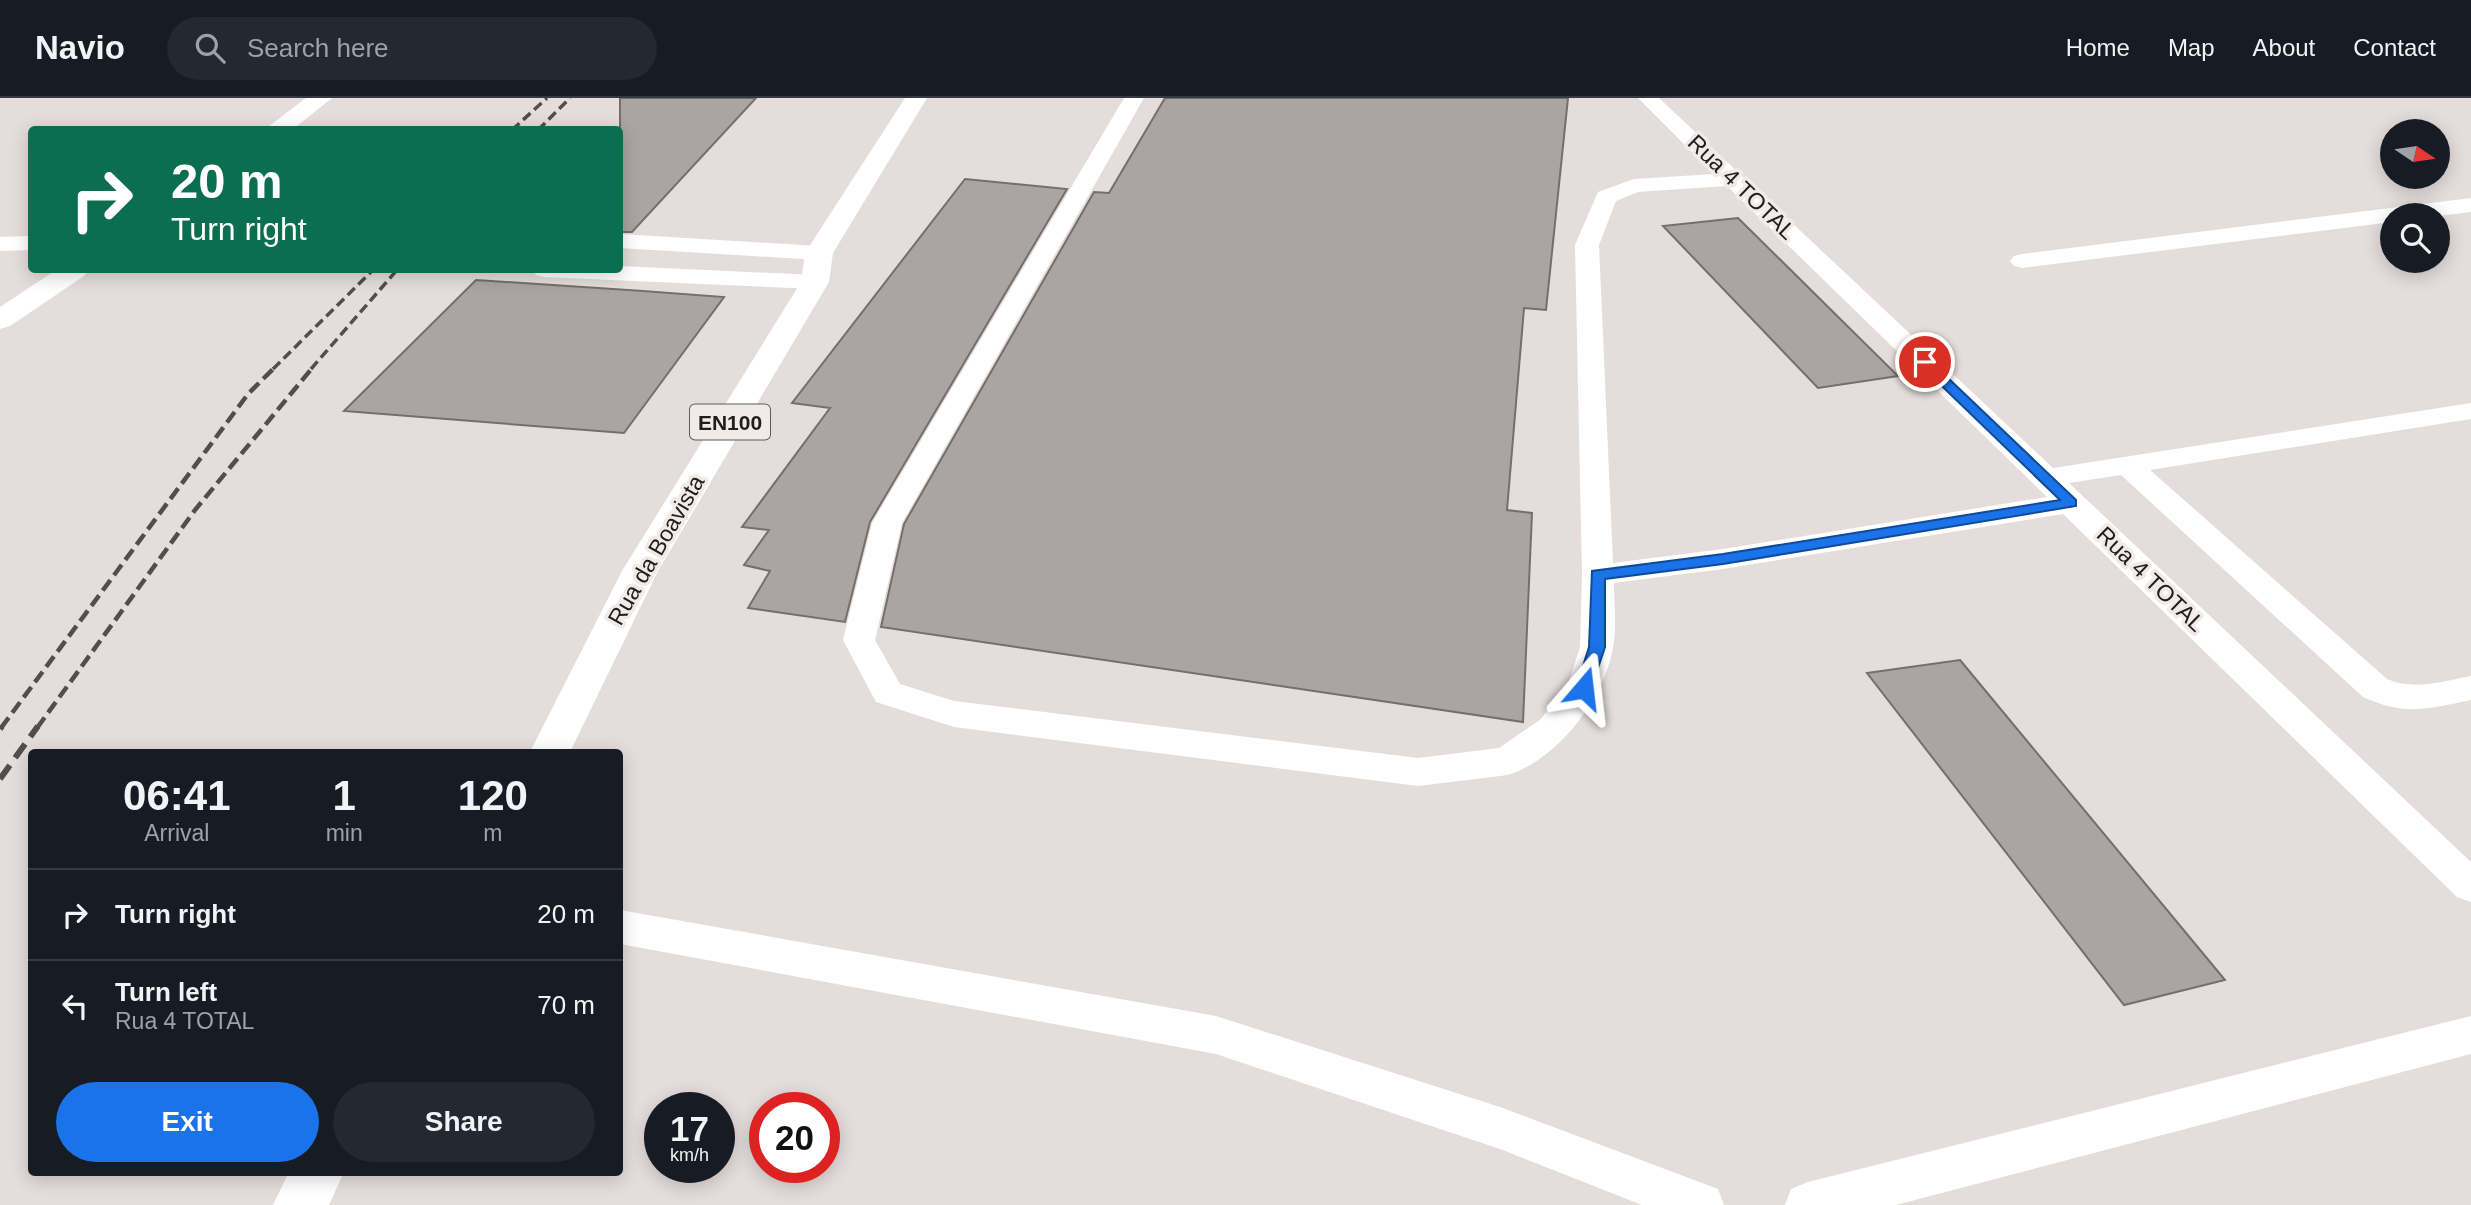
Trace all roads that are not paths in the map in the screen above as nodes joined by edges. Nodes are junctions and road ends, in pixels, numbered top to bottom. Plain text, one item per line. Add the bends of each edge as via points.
1 (321, 98) edge
2 (916, 98) edge
3 (1134, 98) edge
4 (1648, 98) edge
5 (282, 126) edge
6 (1733, 180) junction
7 (2471, 205) edge
8 (623, 241) edge
9 (28, 243) edge
10 (0, 244) edge
11 (2022, 261) dead end
12 (817, 268) junction
13 (623, 269) edge
14 (70, 273) edge
15 (0, 320) edge
16 (2471, 411) edge
17 (2129, 467) junction
18 (2045, 478) junction
19 (2071, 503) junction
20 (1598, 575) junction
21 (2471, 688) edge
22 (551, 749) edge
23 (2471, 886) edge
24 (623, 928) edge
25 (2471, 1035) edge
26 (316, 1176) edge
27 (300, 1205) edge
28 (1701, 1205) edge
29 (1808, 1205) edge

1 - 5 main road
2 - 12 main road, Rua da Boavista / EN100
3 - 20 lane via 887,523 859,640 888,693 954,714 1418,772 1508,761 1553,728 1584,688 1597,647
4 - 6 lane, Rua 4 TOTAL
6 - 18 lane, Rua 4 TOTAL
6 - 20 lane via 1634,186 1606,197 1587,245
7 - 11 lane
8 - 12 lane
9 - 10 lane
12 - 13 lane
12 - 22 main road, Rua da Boavista / EN100 via 640,570
14 - 15 main road
16 - 17 lane
17 - 18 lane
17 - 21 lane via 2375,688 2408,700
18 - 19 lane, Rua 4 TOTAL
19 - 20 lane
19 - 23 lane, Rua 4 TOTAL
24 - 28 lane via 1216,1035 1500,1128
25 - 29 lane
26 - 27 main road

